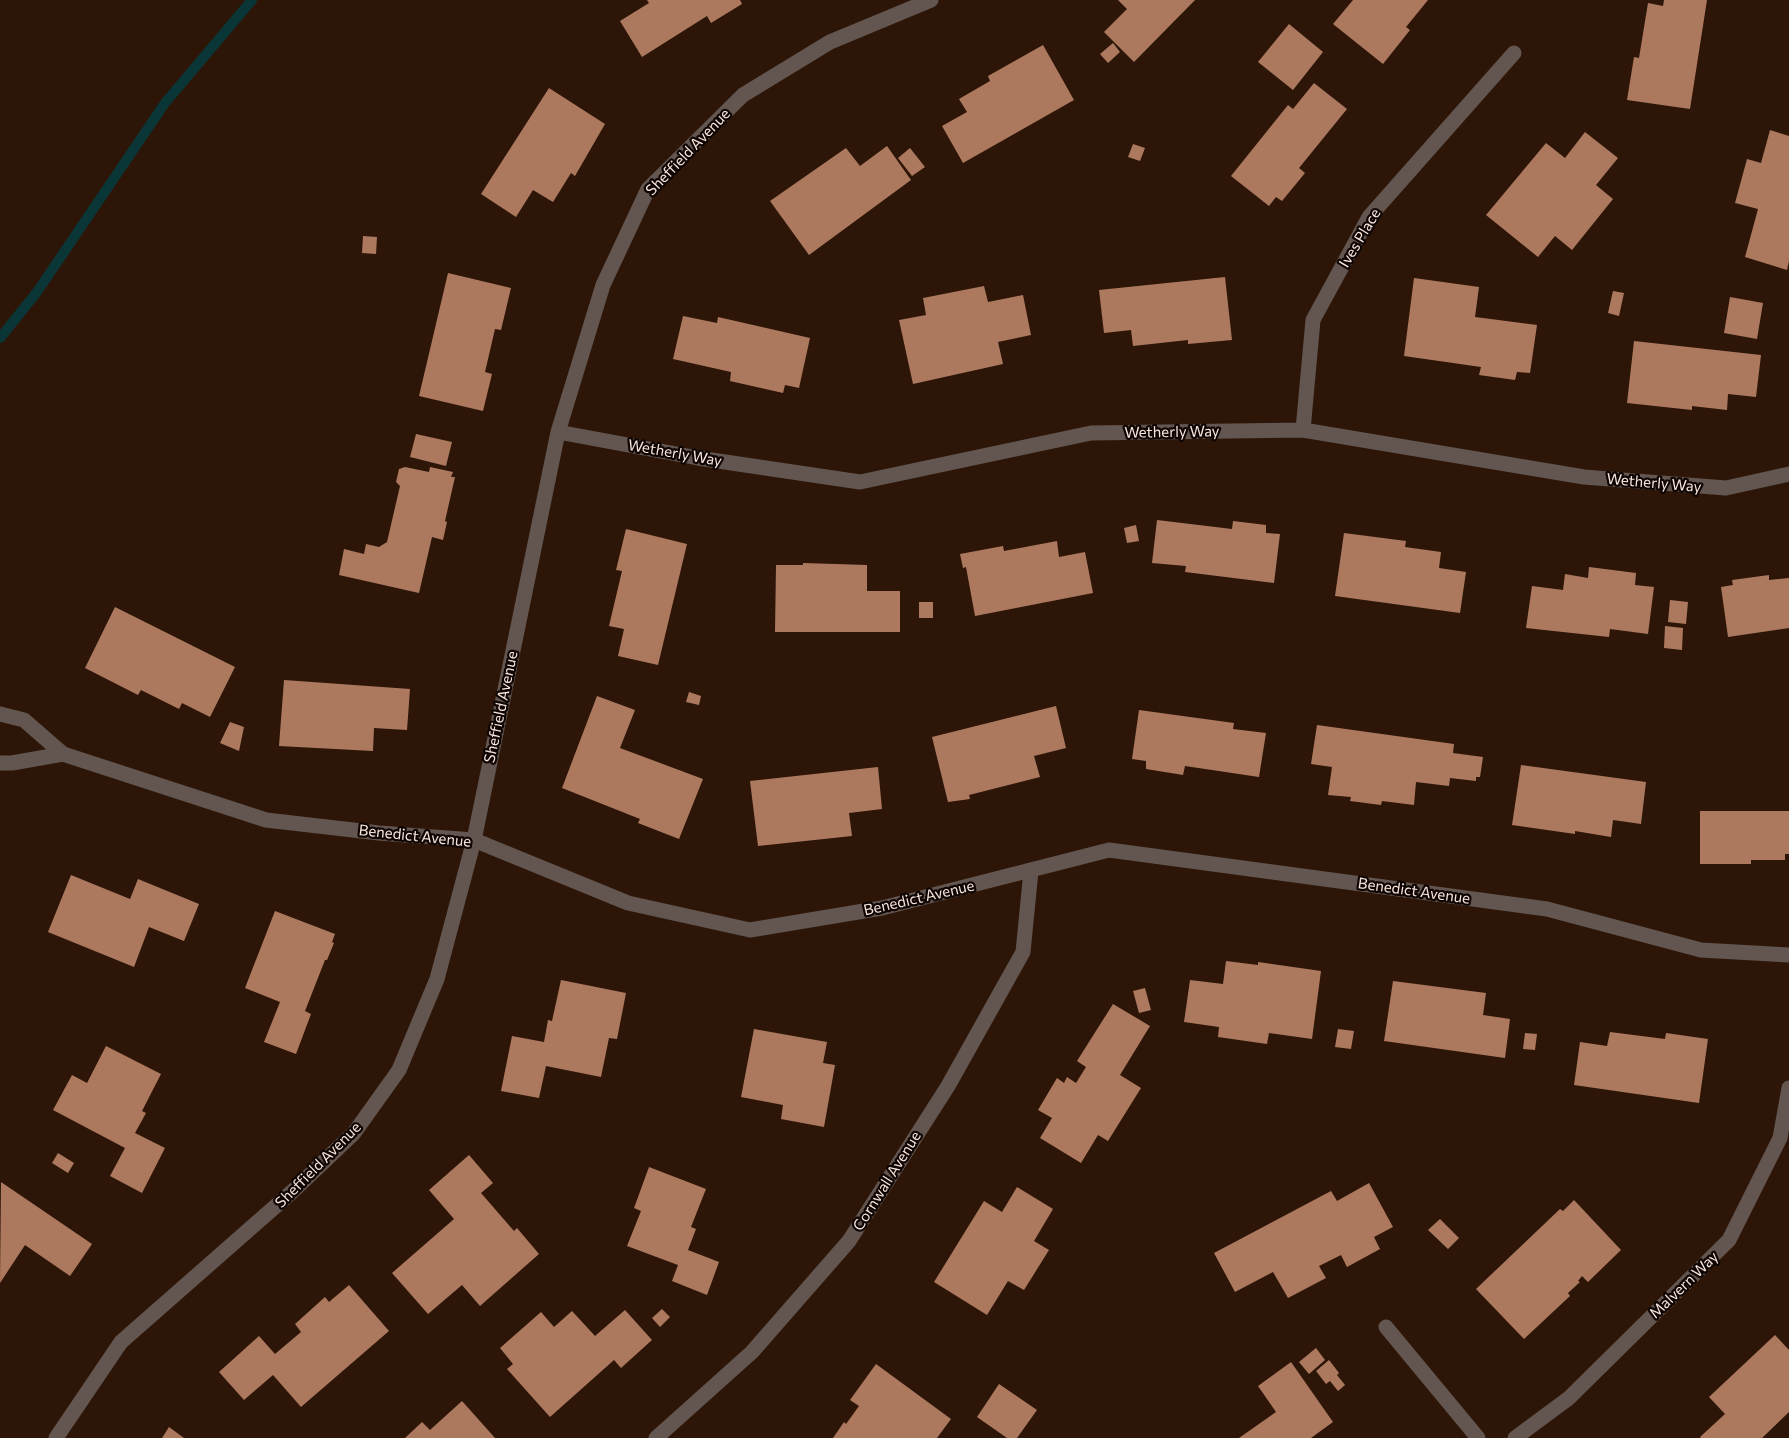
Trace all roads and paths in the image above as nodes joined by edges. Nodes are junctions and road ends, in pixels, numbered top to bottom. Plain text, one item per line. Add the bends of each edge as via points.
1 (931, 0) edge
2 (1514, 53) dead end
3 (1303, 430) junction
4 (558, 432) junction
5 (1789, 474) edge
6 (0, 714) edge
7 (63, 754) junction
8 (0, 763) edge
9 (474, 840) junction
10 (1030, 871) junction
11 (1789, 955) edge
12 (1789, 1088) edge
13 (1386, 1327) dead end
14 (56, 1438) edge
15 (656, 1438) edge
16 (1478, 1438) edge
17 (1515, 1438) edge

1 - 4 street, Sheffield Avenue via 830,42 743,95 648,189 603,285
2 - 3 street, Ives Place via 1369,217 1313,320
3 - 4 street, Wetherly Way via 1091,433 860,482
3 - 5 street, Wetherly Way via 1584,477 1726,488
4 - 9 street, Sheffield Avenue
6 - 7 street via 24,720
7 - 8 street
7 - 9 street, Benedict Avenue via 266,820
9 - 10 street, Benedict Avenue via 628,903 750,930 882,908
9 - 14 street, Sheffield Avenue via 437,979 399,1070 354,1133 121,1342
10 - 11 street, Benedict Avenue via 1109,850 1547,909 1701,950
10 - 15 street, Cornwall Avenue via 1023,952 948,1086 849,1241 752,1352
12 - 17 street, Malvern Way via 1780,1138 1729,1240 1569,1398
13 - 16 street

